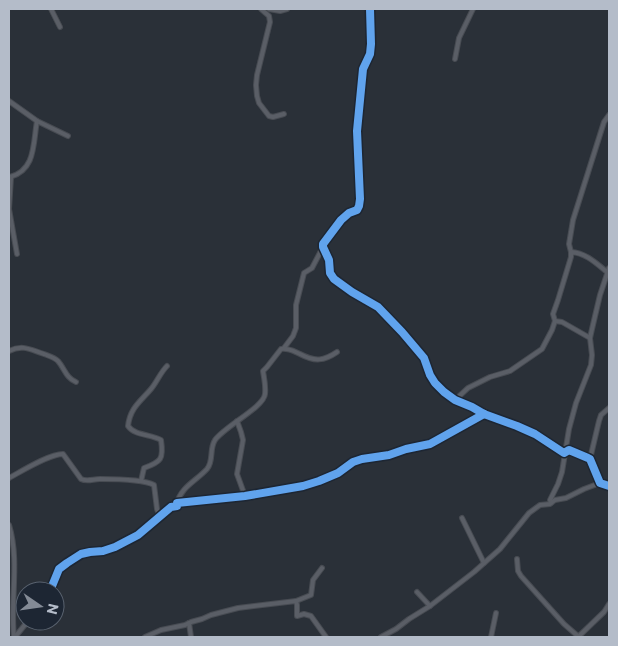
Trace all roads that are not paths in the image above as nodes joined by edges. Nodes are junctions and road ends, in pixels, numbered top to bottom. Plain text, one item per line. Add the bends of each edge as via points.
1 (51, 9) edge
2 (261, 9) edge
3 (269, 9) edge
4 (287, 9) edge
5 (370, 9) edge
6 (474, 9) edge
7 (60, 27) dead end
8 (455, 59) dead end
9 (9, 101) edge
10 (284, 114) dead end
11 (609, 115) edge
12 (37, 121) junction
13 (68, 136) dead end
14 (10, 177) edge
15 (322, 247) junction
16 (571, 252) junction
17 (17, 254) dead end
18 (608, 270) edge
19 (555, 322) junction
20 (590, 338) junction
21 (284, 348) junction
22 (9, 351) edge
23 (337, 352) dead end
24 (167, 366) dead end
25 (76, 382) dead end
26 (455, 400) junction
27 (609, 408) edge
28 (484, 414) junction
29 (237, 421) junction
30 (564, 453) junction
31 (590, 459) junction
32 (9, 478) edge
33 (141, 481) junction
34 (600, 483) junction
35 (609, 486) edge
36 (245, 496) junction
37 (552, 503) junction
38 (177, 506) junction
39 (160, 516) junction
40 (462, 518) dead end
41 (9, 525) edge
42 (517, 560) dead end
43 (484, 563) junction
44 (322, 568) dead end
45 (54, 581) edge
46 (418, 592) dead end
47 (296, 601) junction
48 (609, 604) edge
49 (430, 606) junction
50 (604, 612) junction
51 (496, 613) dead end
52 (609, 615) edge
53 (189, 623) junction
54 (14, 637) edge
55 (145, 637) edge
56 (191, 637) edge
57 (326, 637) edge
58 (381, 637) edge
59 (491, 637) edge
60 (579, 637) edge

1 - 7 street
2 - 10 street via 270,19 257,75 257,96 269,116
3 - 4 street
5 - 15 street via 370,54 363,70 357,131 359,206 341,220
6 - 8 street via 459,38
9 - 12 street
11 - 16 street via 573,220
12 - 13 street
12 - 14 street via 33,156 24,170
14 - 17 street via 9,209
15 - 21 street via 312,268 304,273 296,305 296,328
15 - 26 street via 331,275 378,307 424,358 430,375 440,388
16 - 18 street via 577,252
16 - 19 street via 553,314
18 - 20 street
19 - 20 street via 562,322
19 - 26 street via 542,349 510,371 468,388
20 - 30 street via 591,365 576,403
21 - 23 street via 321,360
21 - 29 street via 263,370 264,398
22 - 25 street via 24,347 51,356 68,378
24 - 33 street via 133,408 129,421 131,430 161,440 161,458 144,468
26 - 28 street
27 - 31 street via 601,415
28 - 30 street via 535,434
28 - 36 street via 430,444 362,459 338,473 303,486
29 - 36 street via 243,440 237,474
29 - 38 street via 218,436 207,469 182,492
30 - 31 street via 569,450
30 - 37 street via 562,472 550,500
31 - 34 street
32 - 33 street via 62,454 83,481
33 - 39 street via 154,485
34 - 35 street
34 - 37 street
36 - 38 street via 177,503
37 - 43 street via 540,504 529,513
38 - 39 street
39 - 45 street via 128,540 103,551 81,554 59,569
40 - 43 street
41 - 54 street via 15,558
42 - 60 street via 521,576
43 - 49 street
44 - 47 street via 313,580 312,595
46 - 49 street
47 - 53 street via 238,608
47 - 57 street via 296,615 311,616
48 - 50 street
49 - 58 street
50 - 52 street
50 - 60 street
51 - 59 street
53 - 55 street
53 - 56 street

